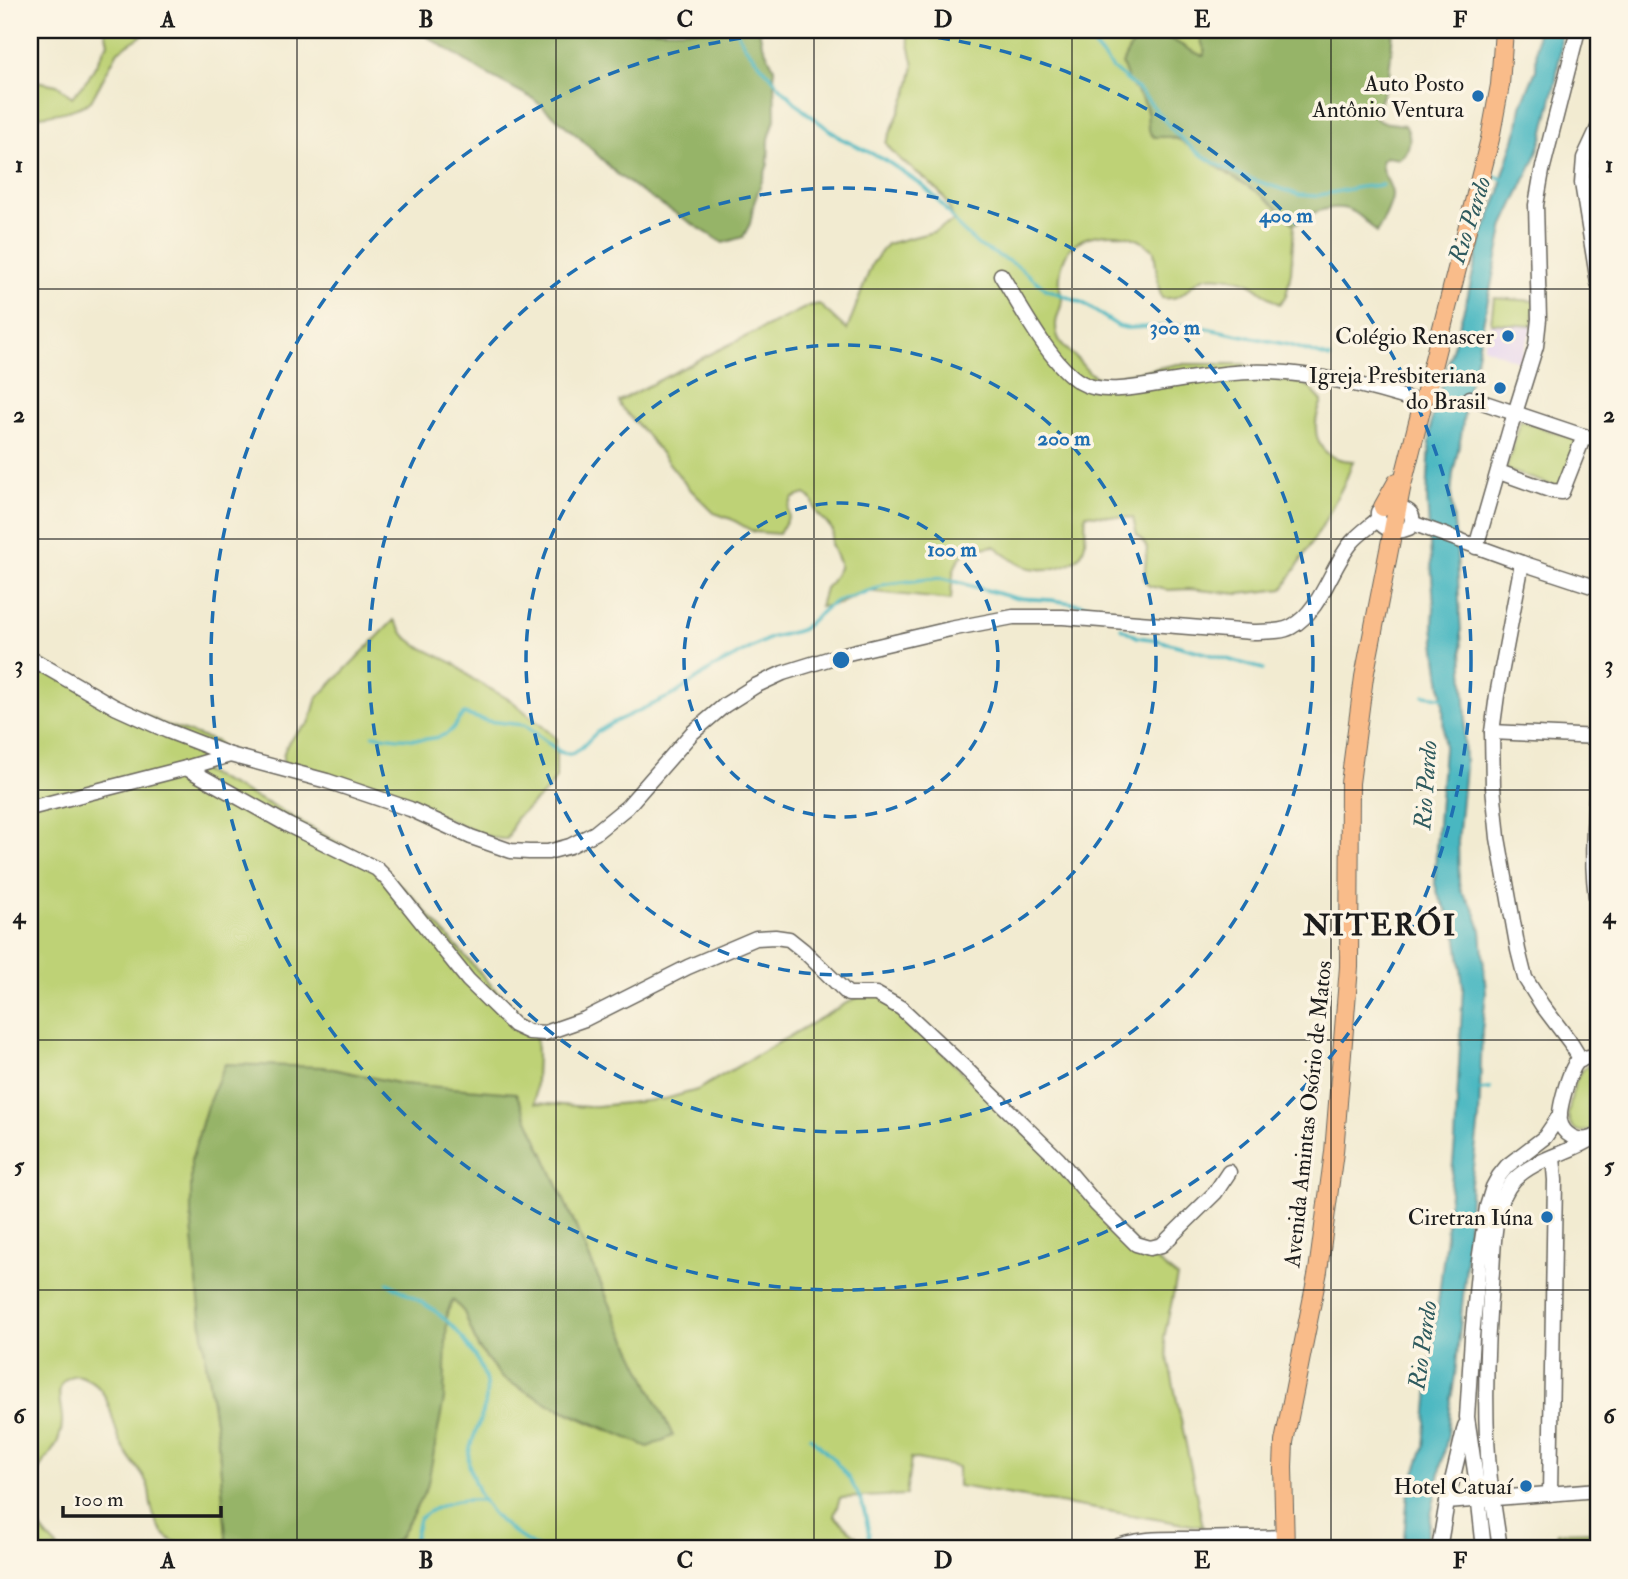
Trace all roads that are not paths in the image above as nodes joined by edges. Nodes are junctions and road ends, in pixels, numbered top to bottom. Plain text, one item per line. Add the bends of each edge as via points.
1 (1504, 30) edge
2 (1578, 30) edge
3 (1598, 128) edge
4 (1001, 275) dead end
5 (1598, 283) edge
6 (1470, 398) dead end
7 (1422, 403) junction
8 (1515, 412) junction
9 (1591, 438) edge
10 (1409, 457) junction
11 (1499, 472) junction
12 (1399, 518) junction
13 (1476, 547) junction
14 (1522, 563) junction
15 (1598, 588) edge
16 (30, 658) edge
17 (1492, 732) junction
18 (1598, 737) edge
19 (230, 755) junction
20 (186, 768) junction
21 (1598, 774) edge
22 (30, 808) edge
23 (1598, 908) edge
24 (1598, 1042) edge
25 (1598, 1054) edge
26 (1581, 1060) junction
27 (1560, 1115) junction
28 (1596, 1136) edge
29 (1553, 1157) junction
30 (1229, 1172) dead end
31 (1467, 1417) junction
32 (1598, 1490) edge
33 (1550, 1494) junction
34 (1485, 1499) junction
35 (1447, 1502) junction
36 (1285, 1543) edge
37 (1111, 1549) edge
38 (1438, 1549) edge
39 (1484, 1549) edge
40 (1500, 1549) edge

1 - 7 main road via 1490,139
2 - 8 street via 1536,205 1538,333
3 - 5 street via 1584,158 1582,183
4 - 7 street via 1052,355 1083,384 1128,388 1269,372 1344,382
6 - 8 street
7 - 10 main road
8 - 9 street
8 - 11 street
9 - 11 street via 1562,492
10 - 12 main road
10 - 12 main road via 1407,495
11 - 13 street
12 - 13 street
12 - 19 street via 1353,542 1313,607 1290,628 1252,632 1013,617 844,654 783,673 724,705 692,733 627,807 595,833 548,852 501,848 410,809
12 - 36 main road, Avenida Amintas Osório de Matos via 1364,677 1350,783 1346,1017 1318,1271 1284,1442
13 - 14 street
14 - 15 street
14 - 17 street
16 - 19 street via 115,707
17 - 18 street
17 - 26 street via 1498,838 1521,964 1525,978
19 - 20 street
20 - 22 street
20 - 30 street via 377,869 468,981 514,1025 530,1032 545,1033 585,1019 756,937 789,939 848,994 876,994 901,1008 1058,1159 1136,1244 1162,1245 1215,1193
21 - 23 street via 1594,862
24 - 25 street
25 - 26 street
26 - 27 street via 1572,1071
27 - 28 street via 1562,1128 1572,1137 1585,1140
27 - 31 street via 1545,1137 1507,1166 1489,1198 1479,1261
28 - 29 street
29 - 33 street
29 - 34 street via 1512,1182 1498,1219 1485,1369
31 - 34 street
31 - 35 street
32 - 33 street
33 - 34 street
34 - 35 street
34 - 39 street
34 - 40 street
35 - 38 street
36 - 37 street via 1166,1539

